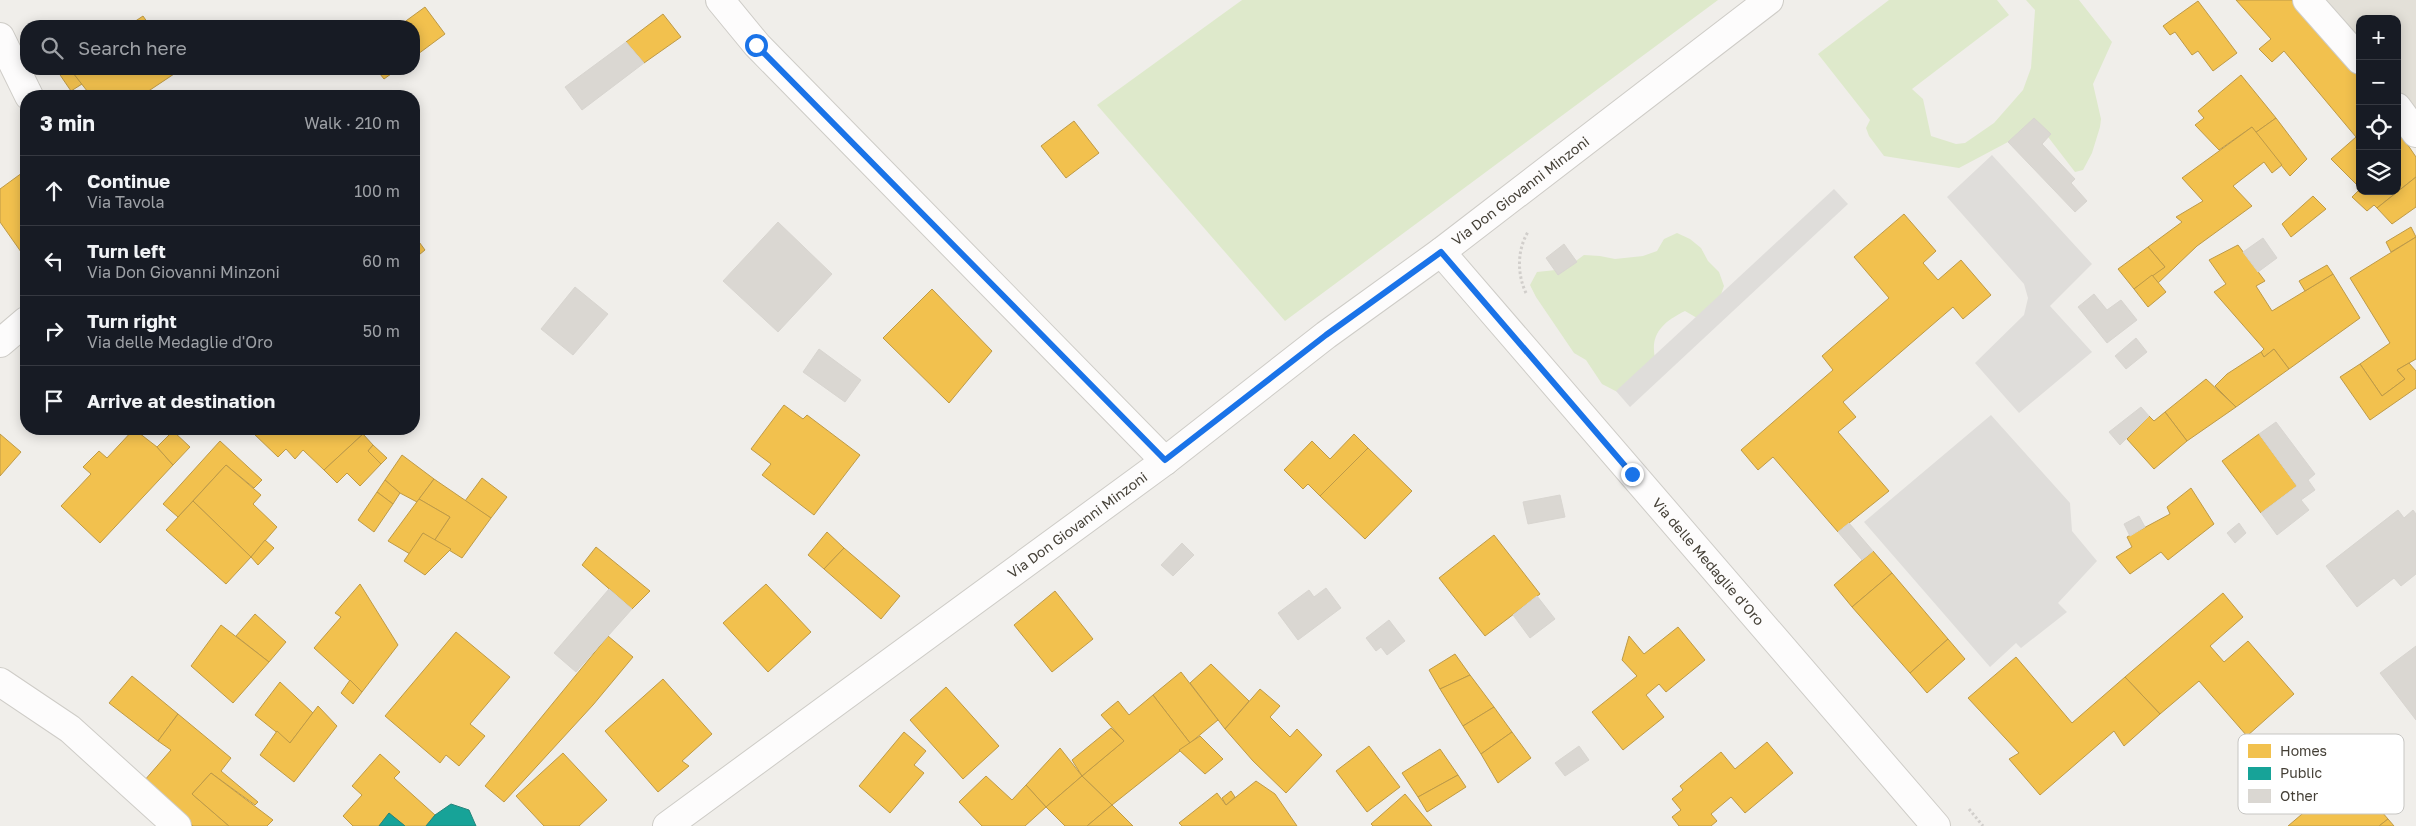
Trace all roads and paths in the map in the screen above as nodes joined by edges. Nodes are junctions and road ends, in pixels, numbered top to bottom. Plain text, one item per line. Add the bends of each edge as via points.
1 (720, 0) edge
2 (1769, 0) edge
3 (2307, 0) edge
4 (0, 36) edge
5 (2356, 55) edge
6 (25, 90) edge
7 (2401, 112) edge
8 (2416, 133) edge
9 (1532, 225) dead end
10 (1441, 252) junction
11 (1528, 298) dead end
12 (20, 326) edge
13 (0, 344) edge
14 (1165, 460) junction
15 (0, 682) edge
16 (1964, 804) dead end
17 (177, 826) edge
18 (667, 826) edge
19 (1936, 826) edge
20 (1984, 826) edge

1 - 14 street via 756,45
2 - 10 street, Via Don Giovanni Minzoni
3 - 5 street
4 - 6 street
7 - 8 street
9 - 11 path via 1524,237 1519,260 1521,282
10 - 14 street, Via Don Giovanni Minzoni via 1326,335
10 - 19 street, Via delle Medaglie d'Oro
12 - 13 street
14 - 18 street, Via Don Giovanni Minzoni
15 - 17 street via 70,729
16 - 20 path

